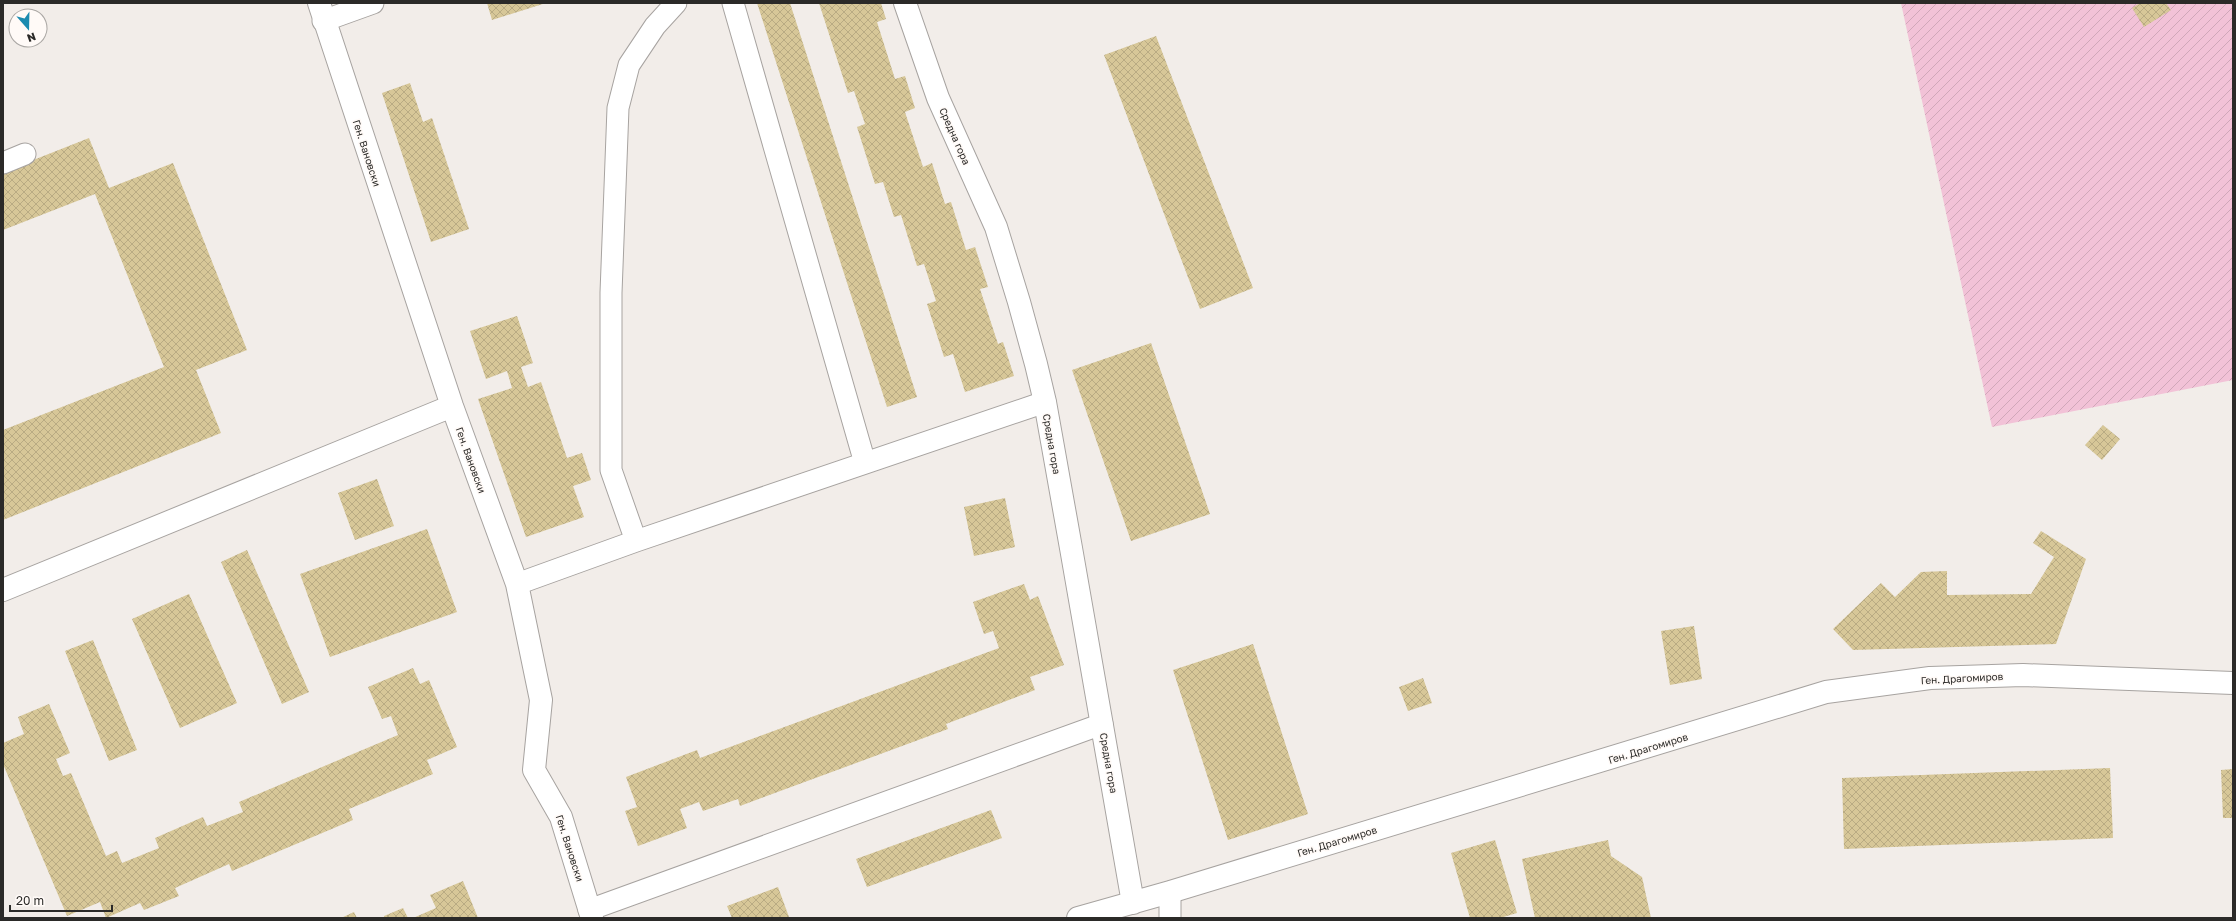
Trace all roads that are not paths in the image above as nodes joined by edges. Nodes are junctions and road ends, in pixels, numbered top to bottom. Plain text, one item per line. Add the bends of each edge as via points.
1 (373, 3) edge
2 (676, 3) edge
3 (733, 3) edge
4 (905, 3) edge
5 (321, 12) edge
6 (24, 154) dead end
7 (3, 163) edge
8 (1045, 402) junction
9 (452, 406) junction
10 (866, 463) junction
11 (636, 541) junction
12 (517, 584) junction
13 (3, 590) edge
14 (2233, 683) edge
15 (1102, 724) junction
16 (1170, 892) junction
17 (1132, 903) junction
18 (591, 914) edge
19 (1078, 918) edge
20 (1170, 918) edge

1 - 5 lane
2 - 11 lane via 654,26 629,65 618,108 611,293 611,470
3 - 10 lane
4 - 8 street, Средна гора via 938,98 996,227
5 - 9 street, Ген. Вановски
6 - 7 lane
8 - 10 lane
8 - 15 street, Средна гора
9 - 12 street, Ген. Вановски
9 - 13 street
10 - 11 lane
11 - 12 lane
12 - 18 street, Ген. Вановски via 541,700 534,770 561,817
14 - 16 street, Ген. Драгомиров via 2023,675 1930,678 1826,692
15 - 17 street, Средна гора
15 - 18 lane
16 - 17 street, Ген. Драгомиров
16 - 20 lane
17 - 19 street, Ген. Драгомиров

